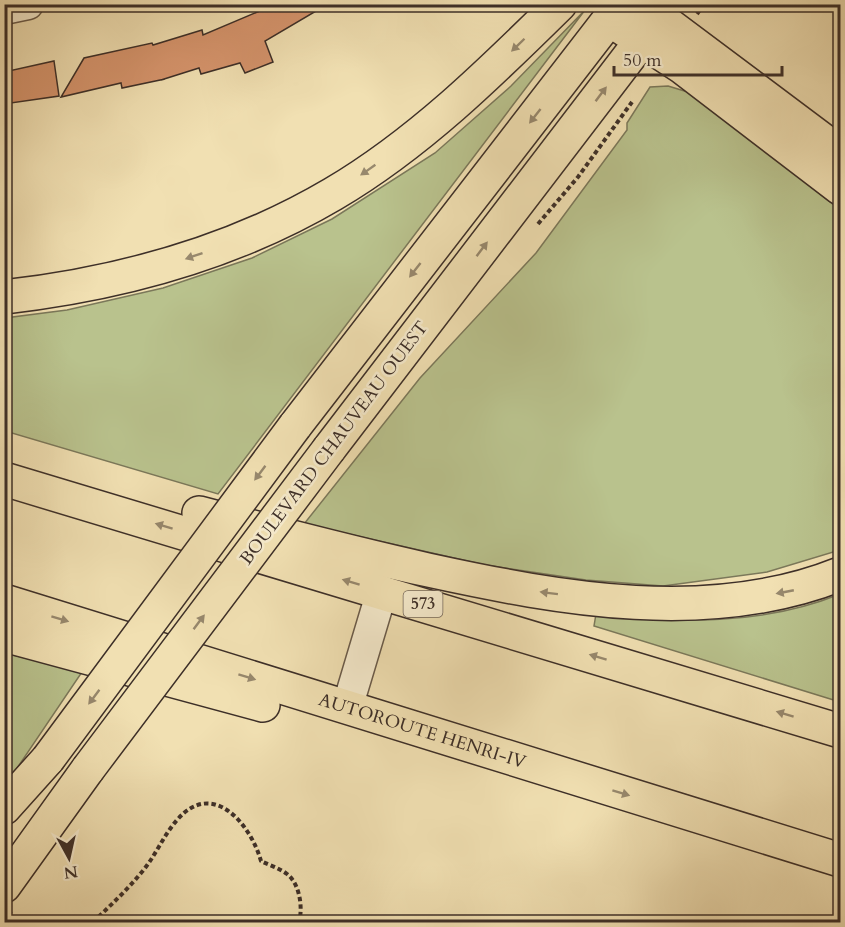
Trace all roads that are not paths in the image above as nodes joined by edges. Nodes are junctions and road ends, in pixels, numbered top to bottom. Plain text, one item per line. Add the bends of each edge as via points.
1 (28, 4) edge
2 (560, 4) edge
3 (4, 9) edge
4 (615, 12) edge
5 (652, 17) edge
6 (840, 153) edge
7 (840, 188) edge
8 (4, 297) edge
9 (4, 458) edge
10 (4, 479) edge
11 (840, 574) edge
12 (382, 591) junction
13 (4, 601) edge
14 (4, 635) edge
15 (347, 708) junction
16 (840, 731) edge
17 (48, 759) junction
18 (565, 776) junction
19 (4, 808) edge
20 (4, 818) edge
21 (840, 860) edge
22 (4, 886) edge

1 - 3 street
2 -> 8 main road via 447,111 334,194 287,219 150,272
4 - 5 main road
4 -> 17 main road, bridge via 295,426
5 - 6 main road
5 - 7 main road via 682,68
22 -> 5 main road, BOULEVARD CHAUVEAU OUEST, bridge
11 -> 9 main road via 795,590 697,603 646,603 519,590 335,549
12 -> 10 main road, 573
12 - 15 street
16 -> 12 main road, 573
13 -> 15 main road, AUTOROUTE HENRI-IV
14 - 18 main road via 325,722
15 - 18 main road, AUTOROUTE HENRI-IV
17 - 19 main road
17 - 20 main road
18 -> 21 main road, AUTOROUTE HENRI-IV

